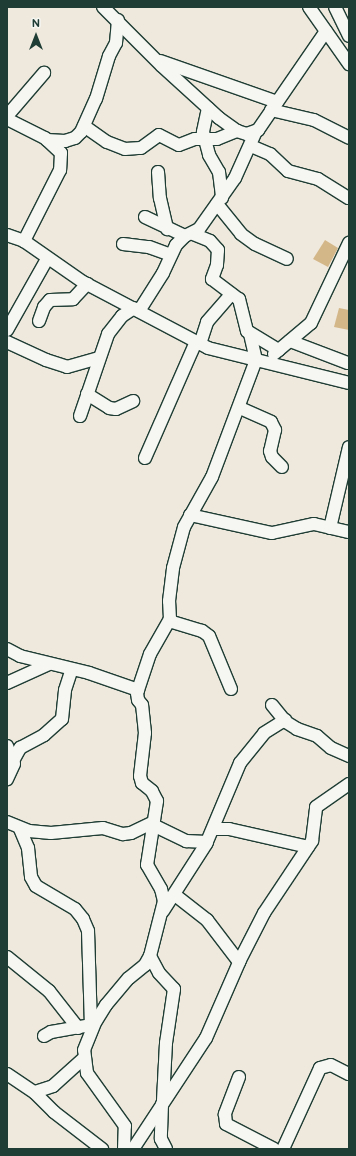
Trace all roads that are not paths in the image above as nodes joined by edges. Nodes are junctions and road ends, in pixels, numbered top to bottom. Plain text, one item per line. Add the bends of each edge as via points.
1 (103, 7) edge
2 (335, 7) edge
3 (312, 8) edge
4 (118, 20) junction
5 (326, 31) junction
6 (349, 36) edge
7 (155, 59) junction
8 (349, 64) edge
9 (44, 73) dead end
10 (274, 106) junction
11 (208, 108) junction
12 (7, 118) edge
13 (84, 126) junction
14 (237, 131) junction
15 (256, 131) junction
16 (349, 138) edge
17 (47, 140) junction
18 (205, 140) junction
19 (251, 146) junction
20 (158, 172) dead end
21 (349, 198) edge
22 (219, 201) junction
23 (145, 217) dead end
24 (167, 229) junction
25 (7, 235) edge
26 (189, 235) junction
27 (24, 241) junction
28 (349, 243) edge
29 (123, 244) dead end
30 (171, 255) junction
31 (47, 259) junction
32 (287, 259) dead end
33 (87, 284) junction
34 (231, 294) junction
35 (110, 296) junction
36 (137, 309) junction
37 (119, 318) junction
38 (39, 320) dead end
39 (7, 330) edge
40 (250, 334) junction
41 (290, 340) junction
42 (7, 342) edge
43 (198, 343) junction
44 (279, 350) junction
45 (99, 358) junction
46 (260, 361) junction
47 (349, 362) edge
48 (347, 382) edge
49 (87, 394) junction
50 (133, 400) dead end
51 (240, 408) junction
52 (80, 416) dead end
53 (349, 447) edge
54 (145, 458) dead end
55 (282, 466) dead end
56 (190, 515) junction
57 (330, 528) junction
58 (349, 532) edge
59 (170, 618) junction
60 (7, 649) edge
61 (49, 664) junction
62 (72, 669) junction
63 (7, 683) edge
64 (231, 689) dead end
65 (138, 690) junction
66 (272, 705) dead end
67 (285, 720) junction
68 (10, 754) edge
69 (349, 756) edge
70 (7, 779) edge
71 (349, 784) edge
72 (7, 822) edge
73 (154, 824) junction
74 (20, 829) junction
75 (213, 829) junction
76 (129, 833) junction
77 (173, 836) junction
78 (149, 839) junction
79 (207, 842) junction
80 (308, 848) junction
81 (175, 895) junction
82 (160, 915) junction
83 (150, 956) junction
84 (7, 957) edge
85 (238, 962) junction
86 (78, 1028) junction
87 (91, 1028) junction
88 (44, 1036) dead end
89 (84, 1058) junction
90 (7, 1074) edge
91 (349, 1074) edge
92 (239, 1077) dead end
93 (35, 1092) junction
94 (162, 1103) junction
95 (102, 1149) edge
96 (124, 1149) edge
97 (133, 1149) edge
98 (166, 1149) edge
99 (274, 1149) edge
100 (283, 1149) edge

1 - 4 street
2 - 6 street
3 - 5 street
4 - 7 street
4 - 13 street via 116,43
5 - 8 street
5 - 10 street
7 - 10 street
7 - 11 street
9 - 12 street
10 - 15 street
10 - 16 street via 314,120
11 - 14 street
11 - 18 street via 204,126
12 - 17 street
13 - 17 street via 75,138 65,141
13 - 18 street via 107,142 125,149 141,148 159,135 175,145 195,139
14 - 15 street via 247,134
14 - 18 street via 218,139
15 - 19 street
17 - 27 street via 61,153 60,170
18 - 22 street via 209,155 219,172
19 - 21 street via 270,154 288,171 318,179
19 - 22 street
20 - 24 street via 160,198
22 - 26 street via 199,229
22 - 32 street via 242,234 255,244
23 - 24 street
24 - 26 street
25 - 27 street
26 - 30 street via 176,246
26 - 34 street via 210,241 218,250 217,265 212,279
27 - 31 street
28 - 41 street via 311,323
29 - 30 street via 149,247
30 - 36 street via 163,273
31 - 33 street
31 - 39 street
33 - 35 street
33 - 38 street via 73,300 50,300
34 - 40 street via 241,304 244,324
34 - 43 street via 207,322
35 - 36 street
35 - 37 street
36 - 37 street
36 - 43 street
37 - 45 street via 108,334
40 - 44 street
40 - 46 street
41 - 44 street
41 - 47 street
42 - 45 street via 46,360 67,366
43 - 46 street via 208,348
43 - 54 street
44 - 46 street
45 - 49 street
46 - 48 street
46 - 51 street
47 - 48 street
49 - 50 street via 109,408 116,409
49 - 52 street
51 - 55 street via 271,422 275,430 270,451 272,457
51 - 56 street via 212,477
53 - 57 street
56 - 57 street via 272,533 314,524
56 - 59 street via 181,535 173,568
57 - 58 street
59 - 64 street via 172,622 202,631 209,636
59 - 65 street via 159,634
60 - 61 street via 20,656 36,658
61 - 62 street
61 - 63 street
62 - 65 street
62 - 68 street via 65,690 62,719 44,735
65 - 73 street via 145,733 140,776 142,783 152,791 157,801
66 - 67 street
67 - 69 street
67 - 75 street via 264,733 240,763 226,790
68 - 70 street via 12,772
71 - 80 street via 316,807 313,815 314,832
72 - 74 street
73 - 76 street
73 - 77 street
73 - 78 street
74 - 76 street via 51,833 103,828 118,833
74 - 87 street via 28,848 31,876 36,886 75,909 88,931
75 - 79 street
75 - 80 street via 229,829
76 - 78 street
77 - 78 street
77 - 79 street via 186,841
78 - 82 street via 147,865 162,889 164,901
79 - 81 street
80 - 85 street via 264,913
81 - 82 street
81 - 85 street via 207,920
82 - 83 street
83 - 87 street via 146,965 129,978 106,1005
83 - 94 street via 159,974 174,989 166,1043
84 - 86 street via 49,991
85 - 94 street via 206,1038
86 - 87 street
86 - 88 street via 51,1032
87 - 89 street
89 - 93 street via 53,1086
89 - 96 street via 87,1073 125,1126
90 - 93 street
91 - 100 street via 332,1065 320,1068
92 - 99 street via 225,1114 226,1124
93 - 95 street via 54,1112
94 - 97 street
94 - 98 street via 161,1139

